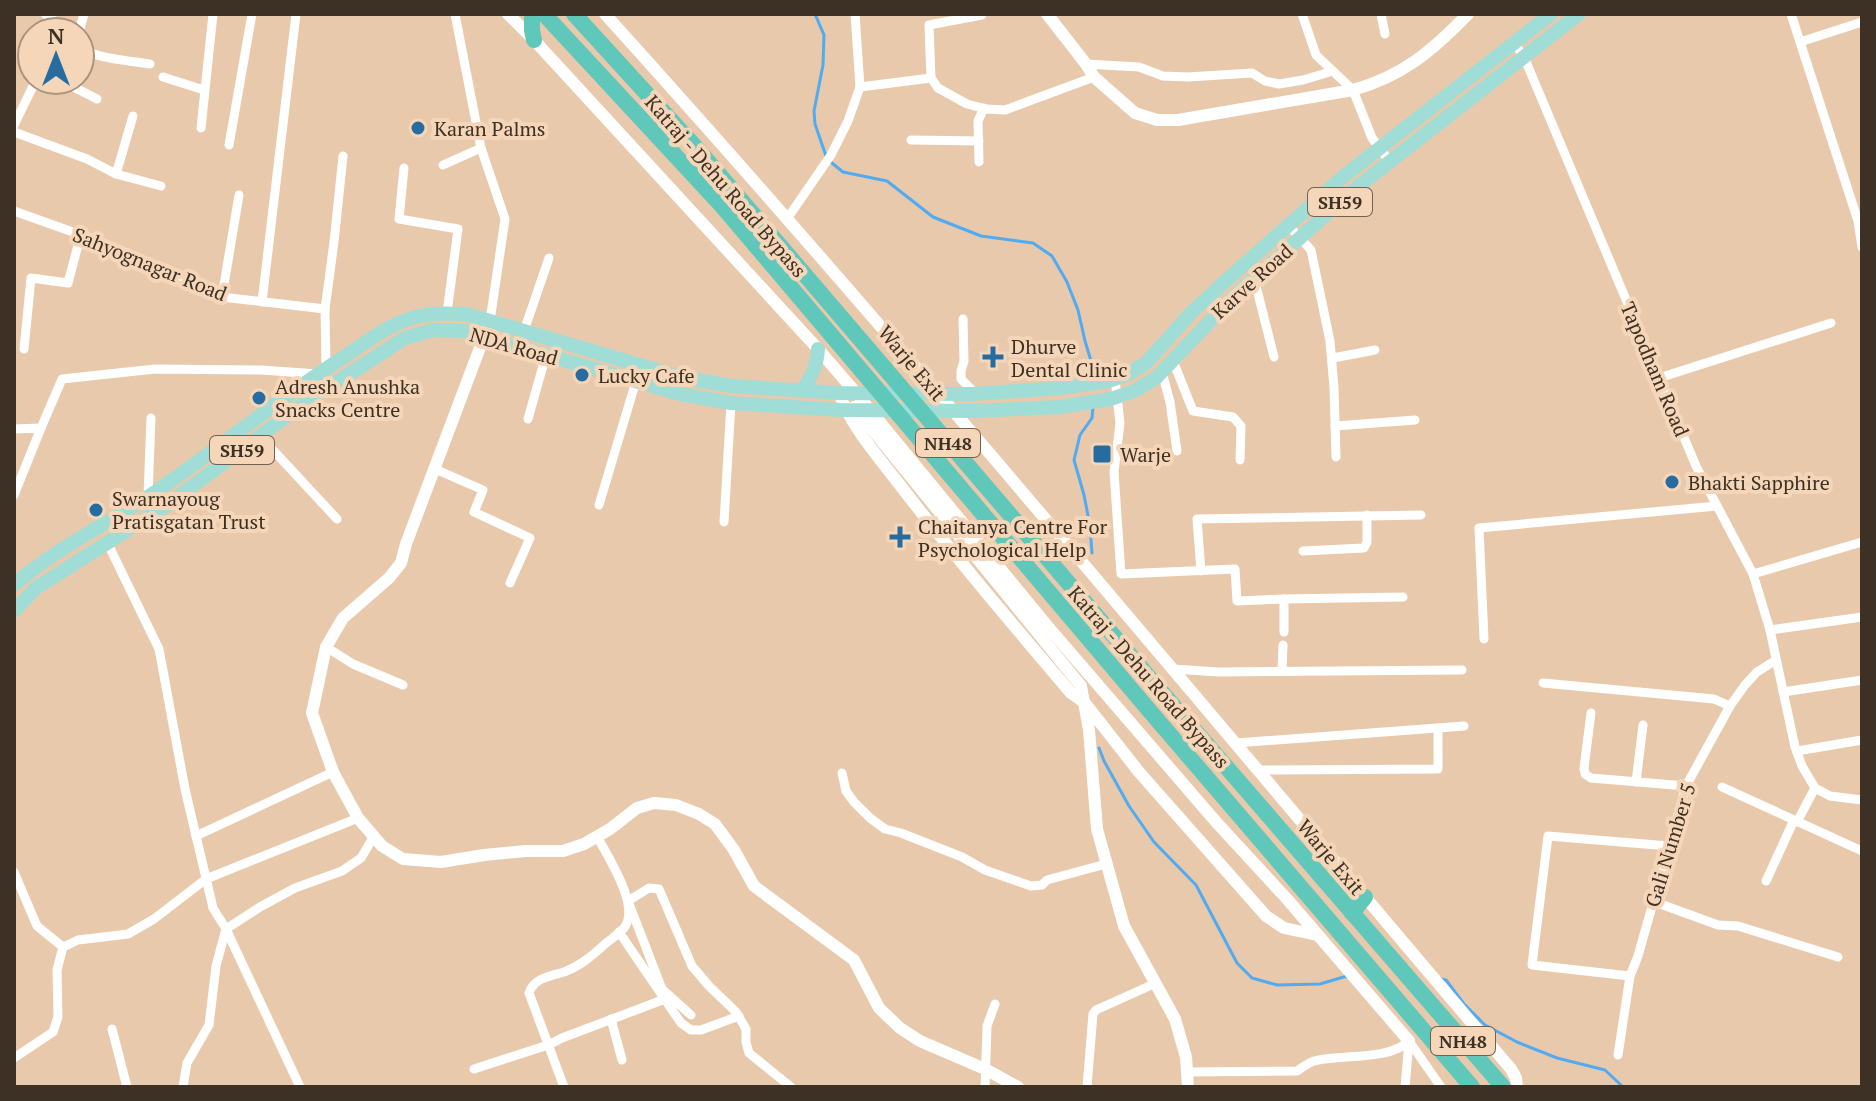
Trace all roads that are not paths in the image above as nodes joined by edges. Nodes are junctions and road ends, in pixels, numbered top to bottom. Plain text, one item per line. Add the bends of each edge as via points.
1 (213, 14) edge
2 (252, 14) edge
3 (296, 14) edge
4 (455, 14) edge
5 (508, 14) edge
6 (532, 14) edge
7 (544, 14) edge
8 (574, 14) edge
9 (605, 14) edge
10 (855, 14) edge
11 (1047, 14) edge
12 (1302, 14) edge
13 (1381, 14) edge
14 (1468, 14) edge
15 (1551, 14) edge
16 (1579, 14) edge
17 (1791, 14) edge
18 (982, 15) edge
19 (1862, 22) edge
20 (1385, 34) dead end
21 (534, 40) junction
22 (1800, 42) junction
23 (1514, 43) junction
24 (96, 54) edge
25 (1524, 57) junction
26 (150, 64) dead end
27 (1086, 64) junction
28 (1333, 71) junction
29 (163, 77) dead end
30 (1094, 77) junction
31 (931, 78) junction
32 (860, 87) junction
33 (204, 90) junction
34 (1353, 90) junction
35 (28, 96) edge
36 (91, 96) edge
37 (97, 99) dead end
38 (984, 108) junction
39 (133, 116) dead end
40 (15, 122) edge
41 (201, 128) dead end
42 (14, 132) edge
43 (911, 140) dead end
44 (979, 141) junction
45 (229, 145) dead end
46 (481, 148) junction
47 (1380, 149) junction
48 (343, 156) dead end
49 (979, 162) dead end
50 (1390, 162) junction
51 (443, 165) dead end
52 (404, 168) dead end
53 (116, 174) junction
54 (161, 186) dead end
55 (239, 195) dead end
56 (14, 211) edge
57 (787, 219) junction
58 (1288, 225) junction
59 (81, 234) junction
60 (1300, 238) junction
61 (1862, 247) edge
62 (549, 258) dead end
63 (1254, 278) junction
64 (222, 297) junction
65 (262, 302) junction
66 (325, 309) junction
67 (447, 313) junction
68 (963, 319) dead end
69 (490, 321) junction
70 (1831, 323) dead end
71 (524, 331) junction
72 (485, 337) junction
73 (24, 349) dead end
74 (818, 349) junction
75 (1375, 350) dead end
76 (546, 355) junction
77 (1274, 357) dead end
78 (1333, 358) junction
79 (1173, 361) junction
80 (322, 371) junction
81 (1162, 372) junction
82 (1659, 378) junction
83 (1112, 380) junction
84 (636, 381) junction
85 (333, 385) junction
86 (802, 391) junction
87 (848, 393) junction
88 (938, 394) junction
89 (974, 394) junction
90 (1115, 398) junction
91 (731, 403) junction
92 (856, 410) junction
93 (953, 411) junction
94 (151, 418) dead end
95 (528, 419) dead end
96 (1415, 420) dead end
97 (1335, 426) junction
98 (41, 428) junction
99 (14, 429) edge
100 (260, 436) junction
101 (1177, 451) dead end
102 (1336, 457) dead end
103 (1240, 460) dead end
104 (435, 469) junction
105 (14, 495) edge
106 (148, 496) junction
107 (599, 505) dead end
108 (1717, 506) junction
109 (1367, 515) junction
110 (1421, 515) dead end
111 (337, 519) dead end
112 (724, 522) dead end
113 (107, 542) junction
114 (1862, 542) edge
115 (1303, 551) dead end
116 (1201, 571) junction
117 (1753, 574) junction
118 (17, 578) edge
119 (510, 583) dead end
120 (36, 588) junction
121 (1403, 597) dead end
122 (1284, 599) junction
123 (14, 611) edge
124 (1862, 617) edge
125 (1770, 630) junction
126 (1284, 632) dead end
127 (1484, 639) dead end
128 (1283, 645) dead end
129 (326, 647) junction
130 (1776, 660) junction
131 (1173, 669) junction
132 (1462, 670) dead end
133 (1282, 671) junction
134 (1862, 680) edge
135 (1543, 683) dead end
136 (403, 685) dead end
137 (1783, 692) junction
138 (1084, 702) junction
139 (1730, 706) junction
140 (1591, 713) dead end
141 (1643, 725) dead end
142 (1464, 726) dead end
143 (1438, 728) junction
144 (1862, 740) edge
145 (1236, 743) junction
146 (1797, 751) junction
147 (1259, 770) junction
148 (333, 772) junction
149 (842, 773) dead end
150 (1636, 782) junction
151 (1686, 786) junction
152 (1722, 787) dead end
153 (1815, 788) junction
154 (1862, 800) edge
155 (358, 818) junction
156 (1796, 821) junction
157 (196, 836) junction
158 (374, 836) junction
159 (597, 836) junction
160 (1669, 846) junction
161 (1862, 851) edge
162 (1106, 864) junction
163 (14, 872) edge
164 (206, 879) junction
165 (1766, 881) dead end
166 (1365, 897) junction
167 (628, 901) junction
168 (1652, 901) junction
169 (1352, 913) junction
170 (1335, 926) junction
171 (226, 929) junction
172 (619, 932) junction
173 (1317, 935) junction
174 (63, 947) junction
175 (1838, 957) dead end
176 (1630, 976) junction
177 (1156, 983) junction
178 (665, 999) junction
179 (995, 1004) dead end
180 (691, 1015) dead end
181 (739, 1016) junction
182 (611, 1019) junction
183 (1416, 1021) junction
184 (112, 1029) dead end
185 (1409, 1041) junction
186 (548, 1045) junction
187 (1618, 1055) dead end
188 (14, 1058) edge
189 (622, 1060) dead end
190 (474, 1069) dead end
191 (985, 1069) junction
192 (1189, 1072) junction
193 (127, 1087) edge
194 (183, 1087) edge
195 (300, 1087) edge
196 (564, 1087) edge
197 (791, 1087) edge
198 (985, 1087) edge
199 (1018, 1087) edge
200 (1087, 1087) edge
201 (1188, 1087) edge
202 (1405, 1087) edge
203 (1441, 1087) edge
204 (1472, 1087) edge
205 (1503, 1087) edge
206 (1517, 1087) edge

1 - 33 street
2 - 45 street
3 - 65 street
4 - 46 street
5 - 21 street
6 - 21 highway
7 - 170 highway, Katraj - Dehu Road Bypass / NH48 via 722,206
8 - 169 highway, Katraj - Dehu Road Bypass / NH48 via 700,152
9 - 57 street, Warje Exit
10 - 32 street
11 - 27 street
12 - 28 street via 1316,55
13 - 20 street
14 - 34 street via 1402,71
15 - 23 main road, Karve Road / SH59
16 - 25 main road, Karve Road / SH59
17 - 22 street
18 - 31 street via 929,25
19 - 22 street
21 - 74 street
22 - 61 street
23 - 25 street, Tapodham Road
23 - 47 main road, Karve Road / SH59
24 - 26 street
25 - 50 main road, Karve Road / SH59
25 - 82 street, Tapodham Road
27 - 28 street via 1139,67 1163,76 1252,73 1279,84
27 - 30 street
28 - 34 street
29 - 33 street
30 - 34 street via 1135,113 1157,120
30 - 38 street via 1005,110
31 - 32 street
31 - 38 street via 938,88
32 - 57 street via 831,155
33 - 41 street
34 - 47 street
35 - 40 street
36 - 37 street
38 - 44 street
39 - 53 street
42 - 53 street
43 - 44 street
44 - 49 street
46 - 51 street
46 - 69 street via 505,219
47 - 50 street
47 - 58 main road, Karve Road / SH59
48 - 66 street
50 - 60 main road, Karve Road / SH59
52 - 67 street via 399,219 458,229
53 - 54 street
55 - 64 street
56 - 59 street, Sahyognagar Road
57 - 88 street, Warje Exit
58 - 60 street
58 - 83 main road, Karve Road / SH59 via 1191,313 1146,363
59 - 64 street, Sahyognagar Road
59 - 73 street via 68,283 31,278
60 - 63 main road, Karve Road / SH59
60 - 78 street via 1311,250
62 - 71 street
63 - 77 street
63 - 79 main road, Karve Road / SH59
64 - 65 street, Sahyognagar Road
65 - 66 street, Sahyognagar Road
66 - 80 street
67 - 69 main road, NDA Road / SH59
67 - 80 main road, NDA Road / SH59 via 397,323
68 - 89 street via 961,379
69 - 71 main road, SH59
69 - 72 street
70 - 82 street
71 - 86 main road, NDA Road / SH59 via 704,382
72 - 76 main road, NDA Road / SH59
72 - 85 main road, NDA Road / SH59 via 455,331 419,333
72 - 104 street
74 - 86 main road via 817,365
74 - 87 street
75 - 78 street
76 - 84 main road, NDA Road / SH59
76 - 95 street
78 - 97 street
79 - 81 main road, Karve Road / SH59
79 - 103 street via 1193,411 1233,417 1241,426
80 - 85 main road
80 - 98 street via 155,369 62,379
80 - 106 main road, NDA Road / SH59
81 - 90 main road, Karve Road / SH59
81 - 101 street
82 - 108 street, Tapodham Road
83 - 89 main road, Karve Road / SH59
83 - 90 street
84 - 91 main road, NDA Road / SH59
84 - 107 street
85 - 100 main road, NDA Road / SH59
86 - 87 main road, NDA Road / SH59
87 - 88 main road, NDA Road / SH59
87 - 92 street
88 - 89 main road, SH59
88 - 93 street, Warje Exit
90 - 93 main road, Karve Road / SH59
90 - 116 street via 1120,423 1114,472 1121,574
91 - 92 main road, NDA Road / SH59
91 - 112 street
92 - 93 main road, NDA Road / SH59
92 - 138 street via 1081,686
92 - 173 street
93 - 131 street, Warje Exit
94 - 106 street
96 - 97 street
97 - 102 street
98 - 99 street
98 - 105 street
100 - 111 street
100 - 113 main road, NDA Road / SH59
104 - 119 street via 483,490 474,512 530,538
104 - 129 street via 401,563 343,618
106 - 118 main road, NDA Road / SH59
108 - 117 street, Tapodham Road
108 - 127 street via 1479,528
109 - 110 street
109 - 115 street via 1364,548
109 - 116 street via 1197,519
113 - 120 main road, NDA Road / SH59
113 - 157 street via 159,649
114 - 117 street
116 - 122 street via 1235,569 1237,601
117 - 125 street, Tapodham Road
118 - 120 street
120 - 123 main road, NDA Road / SH59
121 - 122 street
122 - 126 street
124 - 125 street
125 - 130 street, Tapodham Road
128 - 133 street
129 - 136 street
129 - 148 street via 312,713
130 - 137 street, Tapodham Road
130 - 139 street, Gali Number 5 via 1757,672
131 - 133 street
131 - 145 street, Warje Exit
132 - 133 street
134 - 137 street
135 - 139 street via 1714,699
137 - 146 street, Tapodham Road
138 - 162 street via 1096,823
138 - 173 street via 1266,916 1284,928
139 - 151 street, Gali Number 5
140 - 150 street via 1585,774
141 - 150 street
142 - 143 street
143 - 145 street
143 - 147 street via 1438,769
144 - 146 street
145 - 147 street, Warje Exit
146 - 153 street, Tapodham Road
147 - 166 street, Warje Exit
148 - 155 street
148 - 157 street
149 - 162 street via 854,802 885,829 1031,886
150 - 151 street
151 - 160 street, Gali Number 5
152 - 156 street
153 - 154 street via 1830,796
153 - 156 street
155 - 158 street
155 - 164 street
156 - 161 street
156 - 165 street
157 - 164 street
158 - 159 street via 403,859 441,862 563,851
158 - 171 street via 361,858 342,871 295,888
159 - 167 street
159 - 191 street via 637,808 654,803 699,814 715,824 754,886 854,960 879,1008 900,1028
160 - 168 street, Gali Number 5
160 - 176 street via 1548,836 1532,965
162 - 177 street via 1124,926
163 - 174 street via 37,926
164 - 171 street via 213,908
164 - 174 street via 128,934
166 - 169 highway
166 - 206 street, Warje Exit via 1511,1069
167 - 172 street via 629,916
167 - 180 street via 662,989
167 - 181 street via 649,888 659,889 692,966
168 - 175 street
168 - 176 street, Gali Number 5
169 - 205 highway, Katraj - Dehu Road Bypass / NH48
170 - 173 street
170 - 183 highway, Katraj - Dehu Road Bypass / NH48
171 - 194 street via 209,1025 187,1063
171 - 195 street
172 - 178 street
172 - 186 street via 586,961 531,987
173 - 185 street
174 - 188 street via 53,1032
176 - 187 street, Gali Number 5
177 - 192 street via 1175,1019
177 - 200 street via 1093,1014
178 - 181 street via 691,1030
178 - 182 street
179 - 191 street via 987,1026
181 - 197 street via 749,1053
182 - 186 street
182 - 189 street
183 - 185 street
183 - 204 highway, Katraj - Dehu Road Bypass / NH48
184 - 193 street
185 - 192 street via 1382,1052 1312,1061 1297,1071
185 - 202 street
185 - 203 street
186 - 190 street
186 - 196 street
191 - 198 street
191 - 199 street
192 - 201 street

